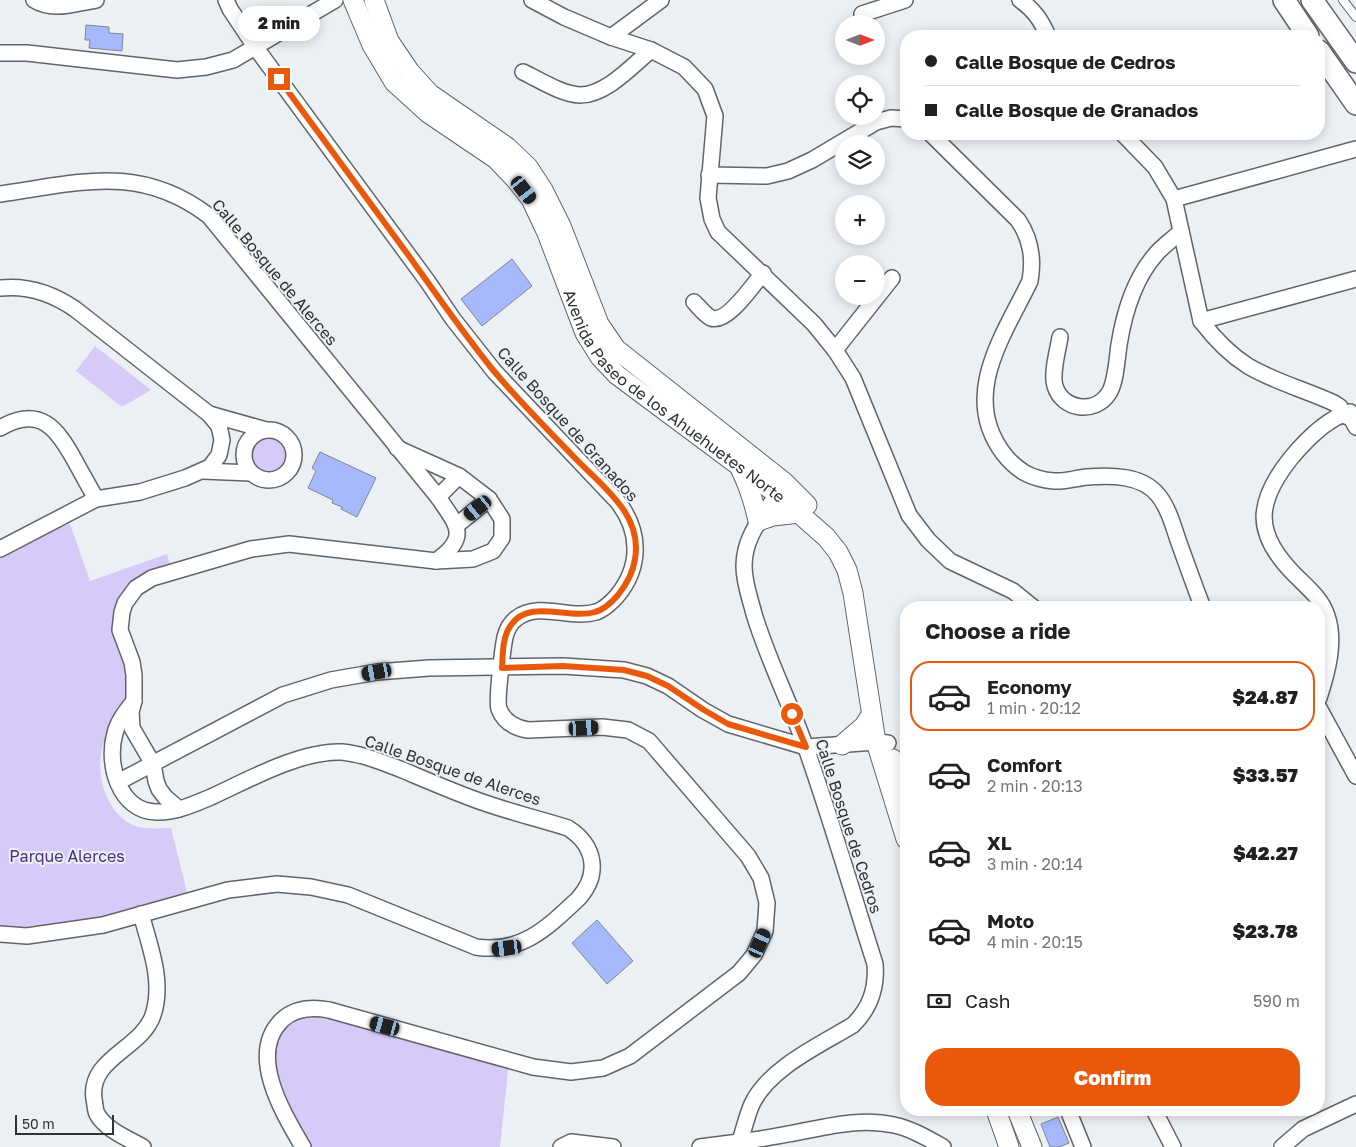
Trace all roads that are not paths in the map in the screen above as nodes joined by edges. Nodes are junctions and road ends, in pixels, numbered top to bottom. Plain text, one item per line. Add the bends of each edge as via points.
1 (34, 0) edge
2 (96, 0) edge
3 (226, 0) edge
4 (335, 0) edge
5 (353, 0) edge
6 (374, 0) edge
7 (532, 0) edge
8 (661, 0) edge
9 (905, 0) edge
10 (1020, 0) edge
11 (1284, 0) edge
12 (1312, 0) edge
13 (1343, 0) edge
14 (862, 14) dead end
15 (1356, 17) edge
16 (1045, 30) edge
17 (1304, 30) edge
18 (611, 37) junction
19 (256, 48) junction
20 (651, 50) junction
21 (0, 53) edge
22 (1325, 60) edge
23 (1356, 62) edge
24 (523, 72) dead end
25 (1356, 104) edge
26 (900, 119) edge
27 (937, 140) edge
28 (1129, 140) edge
29 (1356, 149) edge
30 (709, 175) junction
31 (0, 194) edge
32 (1174, 199) junction
33 (1181, 231) junction
34 (763, 273) junction
35 (892, 278) dead end
36 (1356, 279) edge
37 (0, 288) edge
38 (694, 302) dead end
39 (1201, 321) junction
40 (1060, 337) dead end
41 (835, 350) junction
42 (1356, 410) edge
43 (209, 414) junction
44 (1340, 414) junction
45 (1356, 427) edge
46 (0, 428) edge
47 (266, 430) junction
48 (222, 447) junction
49 (397, 448) junction
50 (244, 452) junction
51 (738, 465) junction
52 (203, 471) junction
53 (251, 473) junction
54 (459, 476) junction
55 (781, 488) junction
56 (438, 497) junction
57 (96, 498) junction
58 (489, 499) junction
59 (799, 513) junction
60 (758, 521) junction
61 (457, 525) junction
62 (0, 549) edge
63 (436, 561) junction
64 (1025, 601) edge
65 (1200, 601) edge
66 (1319, 601) edge
67 (1325, 612) edge
68 (502, 668) junction
69 (1325, 676) edge
70 (134, 701) junction
71 (871, 715) junction
72 (1325, 719) edge
73 (882, 743) junction
74 (842, 745) junction
75 (806, 747) junction
76 (153, 764) junction
77 (1356, 776) edge
78 (118, 782) junction
79 (900, 783) edge
80 (179, 809) junction
81 (900, 815) edge
82 (141, 914) junction
83 (0, 934) edge
84 (1356, 1104) edge
85 (998, 1116) edge
86 (1019, 1116) edge
87 (1070, 1116) edge
88 (1157, 1116) edge
89 (740, 1141) junction
90 (143, 1147) edge
91 (303, 1147) edge
92 (561, 1147) edge
93 (612, 1147) edge
94 (700, 1147) edge
95 (943, 1147) edge
96 (1009, 1147) edge
97 (1032, 1147) edge
98 (1083, 1147) edge
99 (1173, 1147) edge
100 (1282, 1147) edge

1 - 2 street via 55,7
3 - 19 street, Calle Bosque de Granados
4 - 19 street
5 - 51 street, Avenida Paseo de los Ahuehuetes Norte via 372,46 394,82 428,113 496,159 531,199 585,333 600,357 616,374
6 - 55 street, Avenida Paseo de los Ahuehuetes Norte via 389,41 430,94 507,147 528,167 561,226 599,324 616,349
7 - 18 street via 564,18
8 - 18 street
9 - 14 street
10 - 16 street via 1041,20
11 - 17 main road
12 - 23 main road
13 - 15 lane
18 - 20 street
19 - 21 street via 233,60 177,70
19 - 68 street, Calle Bosque de Granados via 494,371 618,502 630,520 636,541 635,558 628,580 614,599 596,612 531,611 519,616 505,637
20 - 24 street via 595,93 579,95 564,91
20 - 30 street via 684,67 705,89 715,116
22 - 25 main road
26 - 30 street via 876,122 788,171 767,176
27 - 65 street via 1018,220 1030,244 1030,281 991,362 984,391 986,414 995,442 1012,464 1031,478 1055,482 1116,476 1140,481 1158,495 1169,515
28 - 32 street via 1155,167
29 - 32 street
30 - 34 street via 708,198 715,226
31 - 49 street, Calle Bosque de Alerces via 89,181 120,180 151,185 196,206 209,216
32 - 33 street
33 - 39 street
33 - 40 street via 1156,255 1140,277 1127,306 1112,388 1096,405 1074,406 1058,393 1054,380
34 - 38 street via 729,314 720,318 709,317
34 - 41 street
35 - 41 street
36 - 39 street
37 - 43 street via 31,289 65,302
39 - 44 street via 1237,358 1262,374 1334,403 1340,407
41 - 64 street via 853,378 909,515 950,561 1013,591
42 - 44 street
43 - 47 street
43 - 48 street via 218,426
44 - 45 street via 1351,418
44 - 66 street via 1292,458 1273,484 1264,513 1267,534 1275,553
46 - 57 street via 28,419 52,427 64,441
47 - 50 street via 248,441
47 - 53 street via 277,431 292,447 290,469 271,480 260,479
48 - 50 street
48 - 52 street via 215,461
49 - 54 street, Calle Bosque de Alerces
49 - 56 street, Calle Bosque de Alerces
50 - 53 street via 245,463
51 - 55 street, Avenida Paseo de los Ahuehuetes Norte
51 - 60 street via 748,482
52 - 53 street
52 - 57 street via 140,492
54 - 56 street
54 - 58 street, Calle Bosque de Alerces
55 - 59 street, Avenida Paseo de los Ahuehuetes Norte
55 - 60 street, Calle Bosque de Cedros
55 - 73 street, Avenida Paseo de los Ahuehuetes Norte via 832,530 854,563 862,584
56 - 61 street, Calle Bosque de Alerces
57 - 62 street
58 - 61 street
58 - 63 street, Calle Bosque de Alerces via 502,519 502,538 493,552 473,559
59 - 60 street
59 - 71 street, Avenida Paseo de los Ahuehuetes Norte via 826,537 847,570
60 - 75 street, Calle Bosque de Cedros via 745,554 746,587 778,681
61 - 63 street via 457,540 449,552
63 - 70 street, Calle Bosque de Alerces via 290,544 270,545 144,582 125,603 120,621 122,639 132,662
67 - 69 street via 1330,633
68 - 75 street via 563,666 624,670 668,686 728,724
68 - 76 street via 429,668 331,680 283,695
68 - 91 street, Calle Bosque de Granados via 498,706 516,727 528,730 602,727 628,730 649,741 748,856 761,878 767,903 765,930 754,955 739,973 630,1056 603,1068 571,1072 533,1067 329,1010 310,1008 292,1013 272,1033 267,1061 283,1110
70 - 76 street, Calle Bosque de Alerces via 130,712 132,728
70 - 78 street, Calle Bosque de Alerces via 119,722 114,738 112,755
71 - 73 street, Avenida Paseo de los Ahuehuetes Norte
71 - 74 street via 864,726
72 - 77 street
73 - 74 street
73 - 79 street, Avenida Paseo de los Ahuehuetes Norte
73 - 81 street, Avenida Paseo de los Ahuehuetes Norte
74 - 75 street
75 - 89 street, Calle Bosque de Cedros via 875,964 874,991 866,1010 853,1025 784,1067 767,1083 752,1103
76 - 78 street
76 - 80 street, Calle Bosque de Alerces via 159,789
78 - 80 street, Calle Bosque de Alerces via 125,797 145,810 163,812
80 - 82 street, Calle Bosque de Alerces via 302,757 328,752 354,754 380,761 472,798 568,828 587,846 592,863 591,879 578,899 531,939 496,949 476,947 348,895 311,886 277,884 228,890
82 - 83 street, Calle Bosque de Alerces via 103,925 27,936
82 - 90 street via 157,973 158,995 153,1017 140,1035 101,1069 93,1090 97,1113 112,1130
84 - 100 street via 1303,1128
85 - 96 street
86 - 97 street
87 - 98 street
88 - 99 street
89 - 94 street
89 - 95 street via 861,1122 910,1129
92 - 93 street via 570,1142

